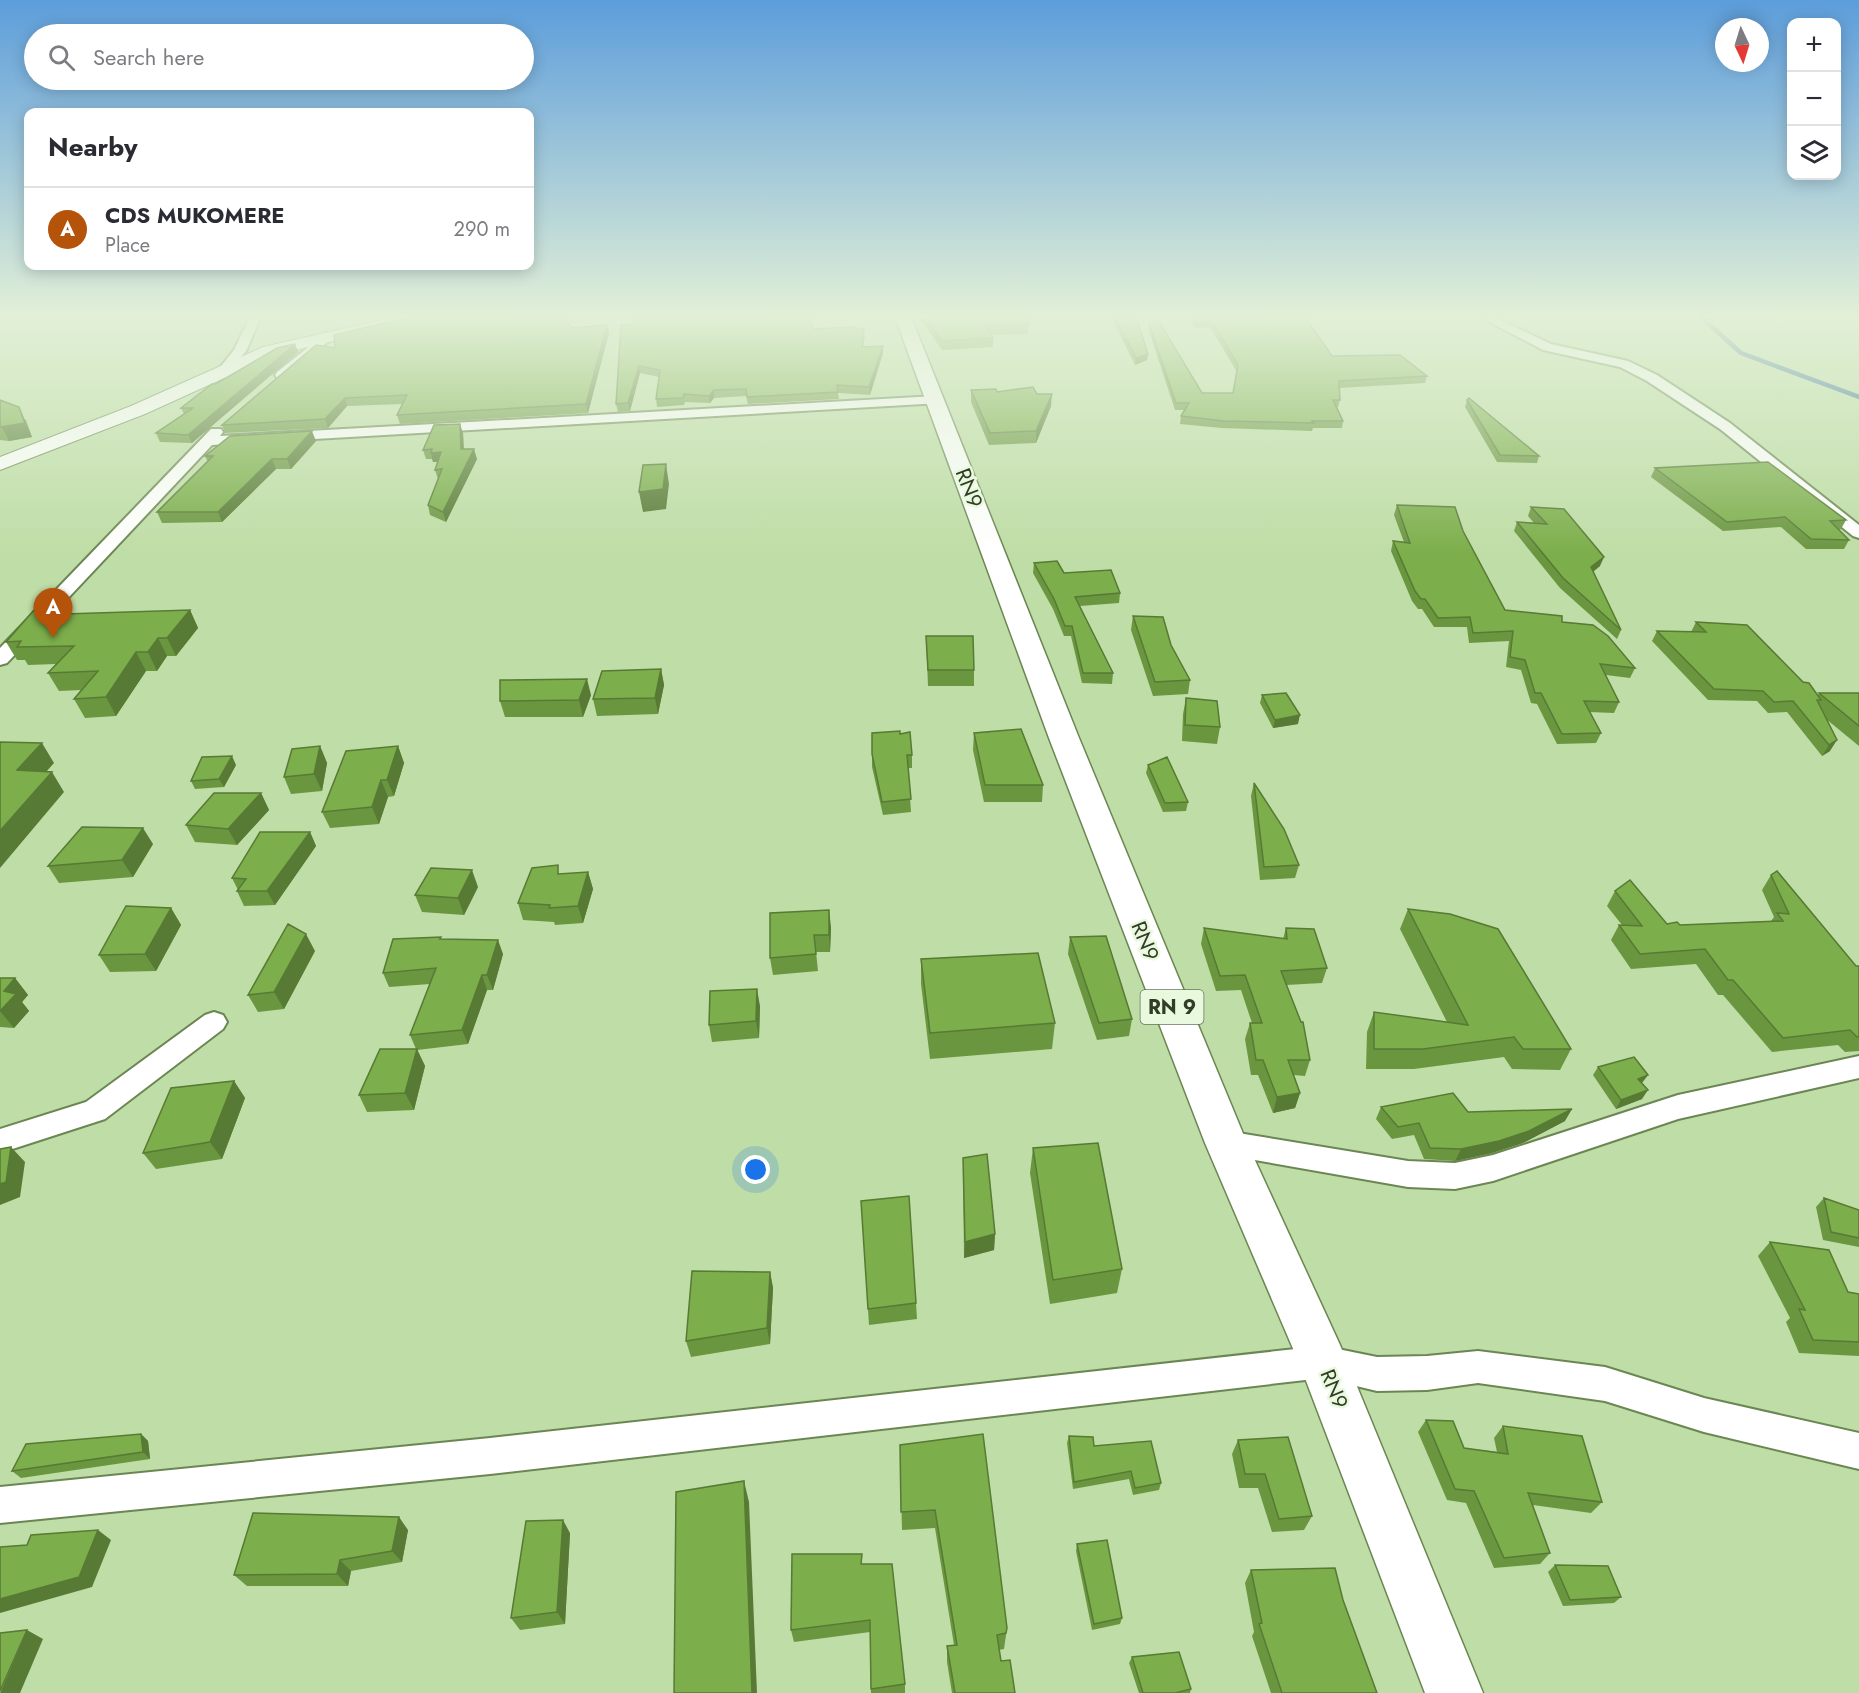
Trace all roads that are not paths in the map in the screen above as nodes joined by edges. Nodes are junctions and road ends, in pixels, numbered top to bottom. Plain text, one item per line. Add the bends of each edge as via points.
1 (168, 396) edge
2 (934, 396) edge
3 (1679, 396) edge
4 (936, 400) junction
5 (231, 419) edge
6 (205, 441) junction
7 (0, 464) edge
8 (1859, 533) edge
9 (0, 659) edge
10 (214, 1022) dead end
11 (1859, 1067) edge
12 (0, 1141) edge
13 (1226, 1143) junction
14 (1323, 1362) junction
15 (1859, 1451) edge
16 (0, 1505) edge
17 (1455, 1693) edge

1 - 7 main road
2 - 4 main road, RN9 / RN 9
3 - 8 street via 1725,426
4 - 6 street
4 - 13 main road, RN9 / RN 9 via 1064,738
5 - 6 street
6 - 9 street
10 - 12 street via 95,1111
11 - 13 street via 1678,1107 1493,1168 1455,1176 1408,1174
13 - 14 main road, RN9 / RN 9
14 - 15 street via 1377,1374 1478,1367 1605,1384 1704,1415
14 - 16 street via 490,1456
14 - 17 main road, RN9 / RN 9

